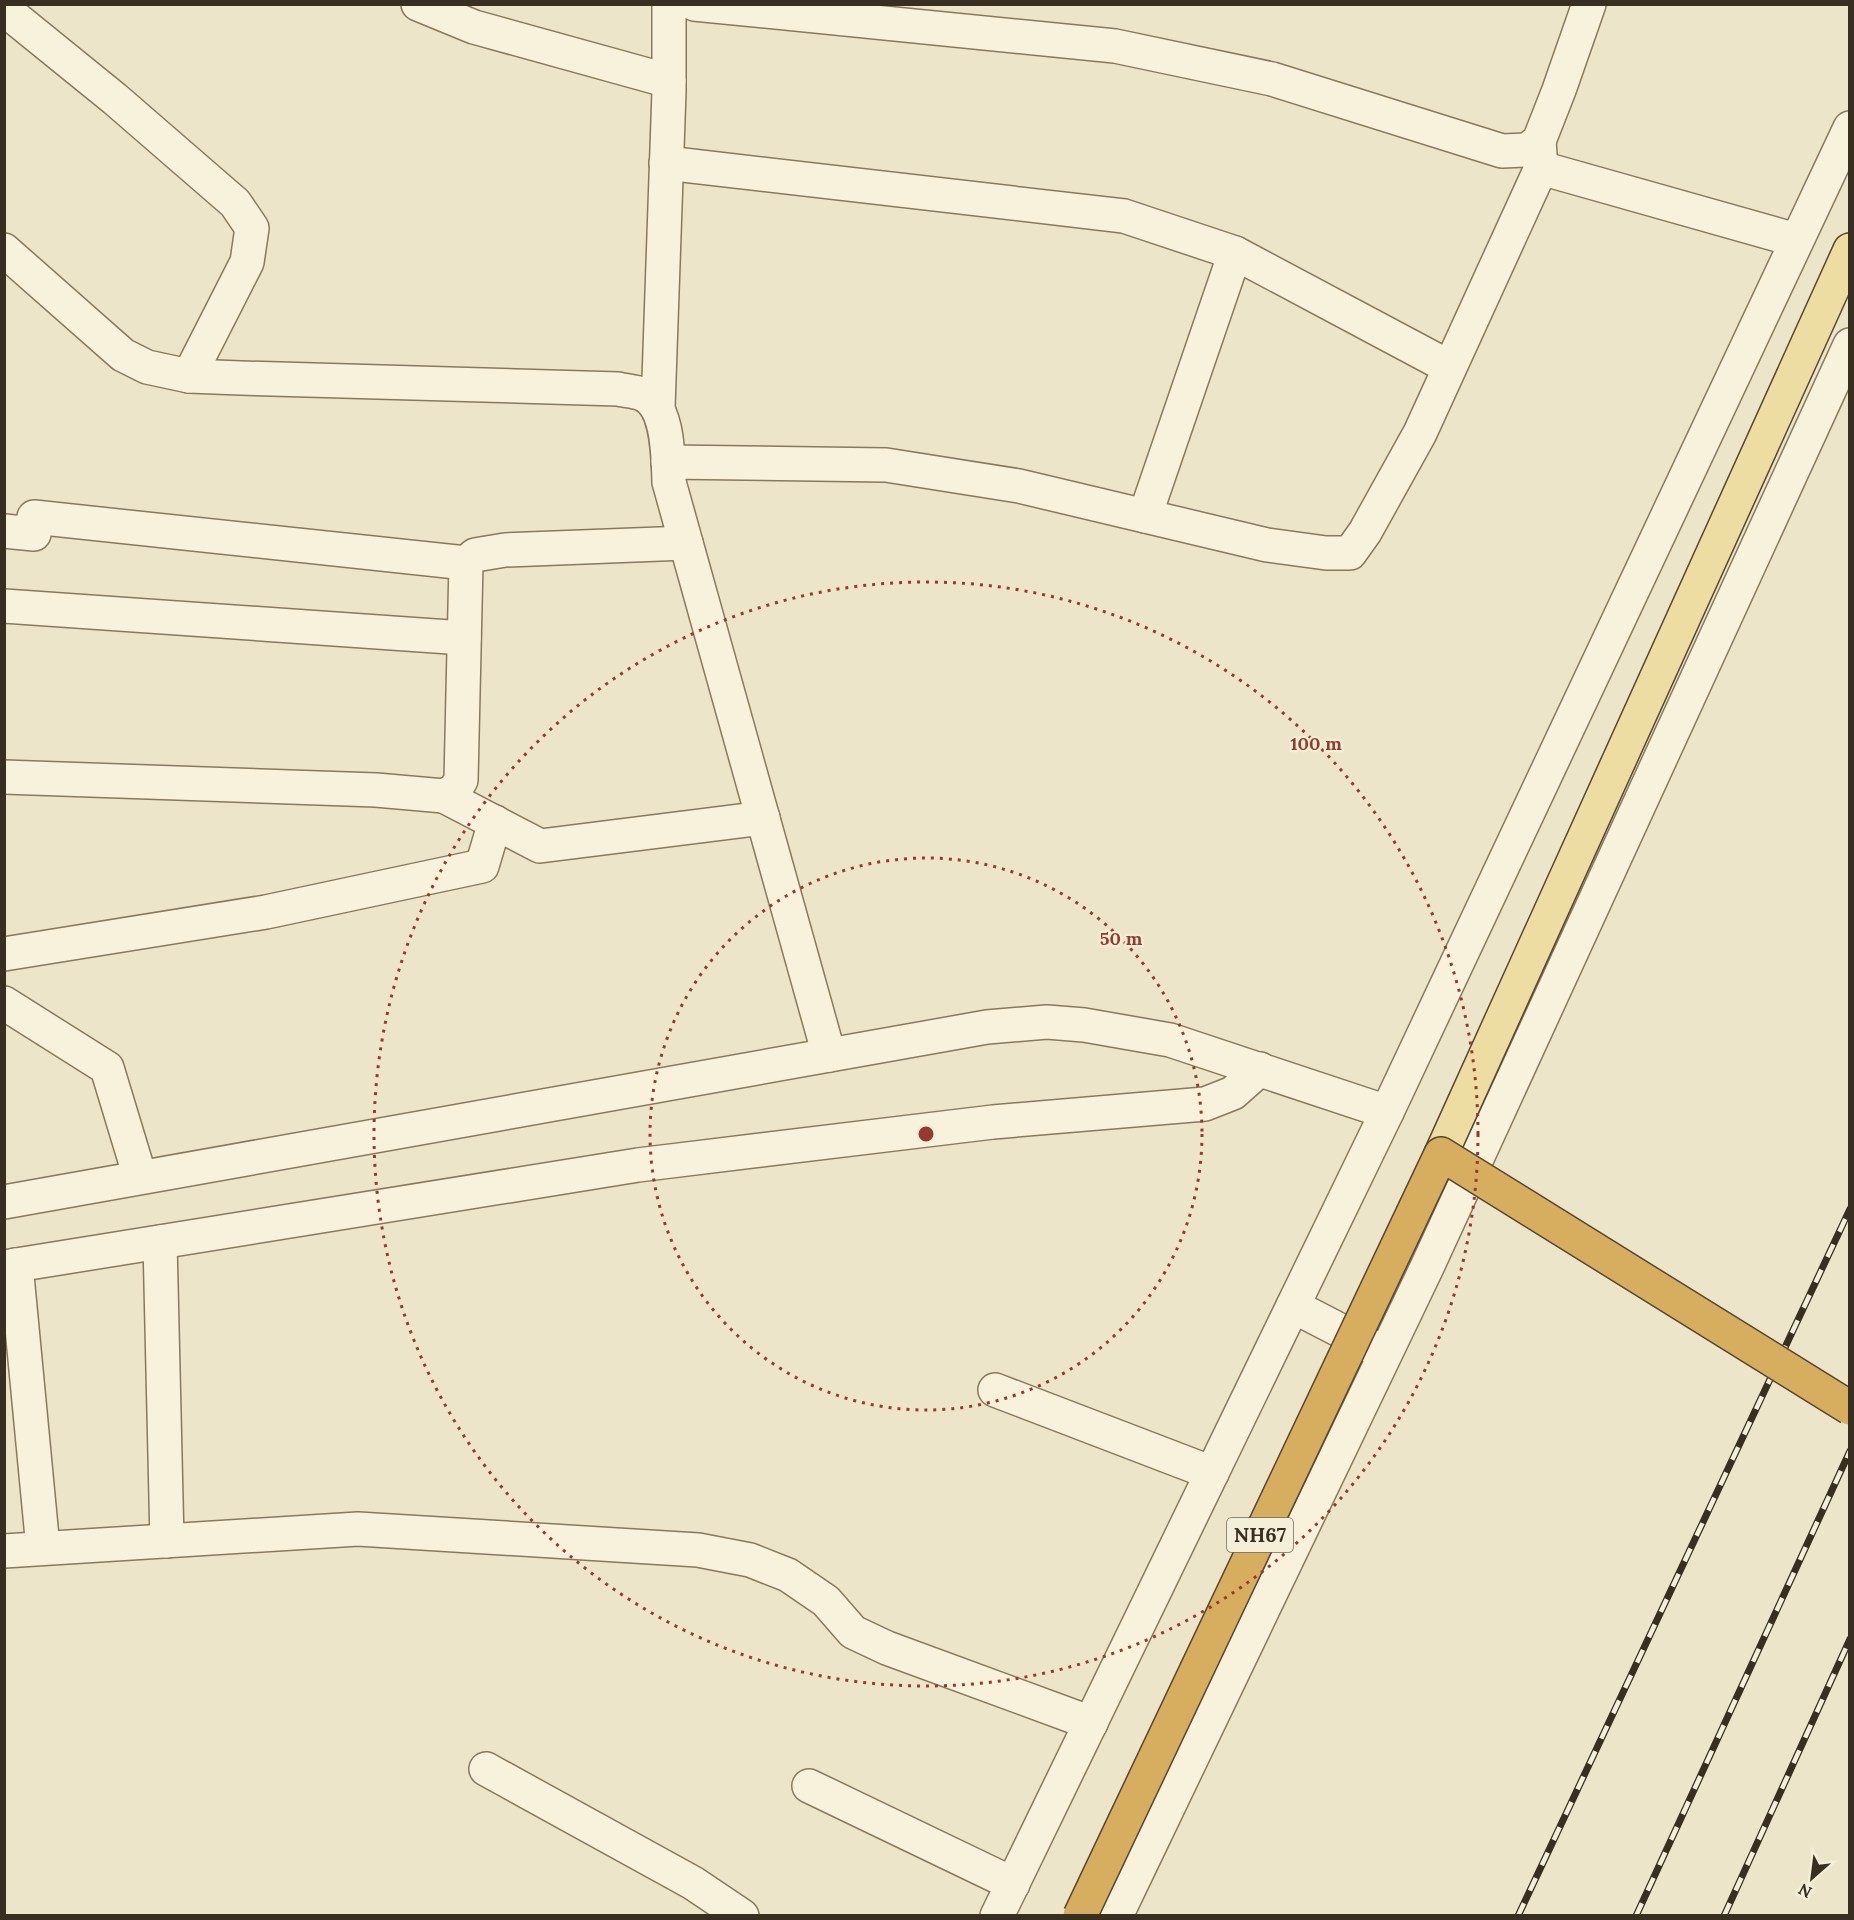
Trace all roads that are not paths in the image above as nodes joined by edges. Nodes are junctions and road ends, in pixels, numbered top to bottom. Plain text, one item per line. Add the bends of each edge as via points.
1 (418, 4) edge
2 (669, 4) edge
3 (694, 4) edge
4 (1589, 4) edge
5 (4, 9) edge
6 (669, 81) junction
7 (1850, 128) edge
8 (1540, 155) junction
9 (666, 163) junction
10 (1796, 240) junction
11 (4, 250) edge
12 (1850, 250) edge
13 (1235, 253) junction
14 (1850, 345) edge
15 (1449, 367) junction
16 (189, 376) junction
17 (658, 408) junction
18 (668, 462) junction
19 (1145, 516) junction
20 (24, 527) edge
21 (686, 543) junction
22 (466, 563) junction
23 (4, 606) edge
24 (464, 638) junction
25 (4, 777) edge
26 (444, 796) junction
27 (763, 818) junction
28 (495, 822) junction
29 (4, 954) edge
30 (4, 1003) edge
31 (829, 1055) junction
32 (1260, 1069) junction
33 (1387, 1112) junction
34 (1441, 1154) junction
35 (140, 1177) junction
36 (4, 1202) edge
37 (160, 1242) junction
38 (10, 1266) edge
39 (1293, 1306) junction
40 (1386, 1353) junction
41 (995, 1390) dead end
42 (1850, 1408) edge
43 (1212, 1473) junction
44 (167, 1541) junction
45 (44, 1548) junction
46 (4, 1551) edge
47 (1090, 1723) junction
48 (486, 1769) dead end
49 (809, 1786) dead end
50 (1013, 1884) junction
51 (742, 1916) edge
52 (997, 1916) edge
53 (1080, 1916) edge
54 (1116, 1916) edge

1 - 6 street via 474,27
2 - 6 street
3 - 8 street via 1115,46 1272,79 1502,151 1527,150
4 - 8 street
5 - 16 street via 235,203 252,228 246,262
6 - 9 street
7 - 10 street
8 - 10 street
8 - 15 street
9 - 13 street via 1124,216
9 - 17 street
10 - 33 street
11 - 16 street via 123,355 147,367
12 - 34 main road
13 - 15 street
13 - 19 street
14 - 40 street
15 - 19 street via 1420,433 1350,553 1266,545
16 - 17 street via 618,389 643,395
17 - 18 street
18 - 19 street via 886,465 1019,486
18 - 21 street via 669,482
20 - 22 street
21 - 22 street via 505,550 475,555
21 - 27 street
22 - 24 street
23 - 24 street
24 - 26 street via 461,780 455,790
25 - 26 street via 376,790
26 - 28 street
27 - 28 street via 540,846
27 - 31 street
28 - 29 street via 482,866 266,912
30 - 35 street via 107,1068
31 - 32 street via 987,1027 1047,1022 1170,1040
31 - 35 street
32 - 33 street
32 - 37 street via 1233,1094 1205,1104 993,1122 638,1165
33 - 39 street
34 - 42 highway, bridge
34 - 53 highway, NH67, bridge
35 - 36 street
37 - 38 street
37 - 44 street
38 - 45 street
39 - 40 street
39 - 43 street
40 - 54 street
41 - 43 street
43 - 47 street
44 - 45 street
44 - 47 street via 358,1529 698,1550 750,1560 788,1575 826,1601 853,1632
45 - 46 street
47 - 50 street
48 - 51 street via 693,1882
49 - 50 street
50 - 52 street

